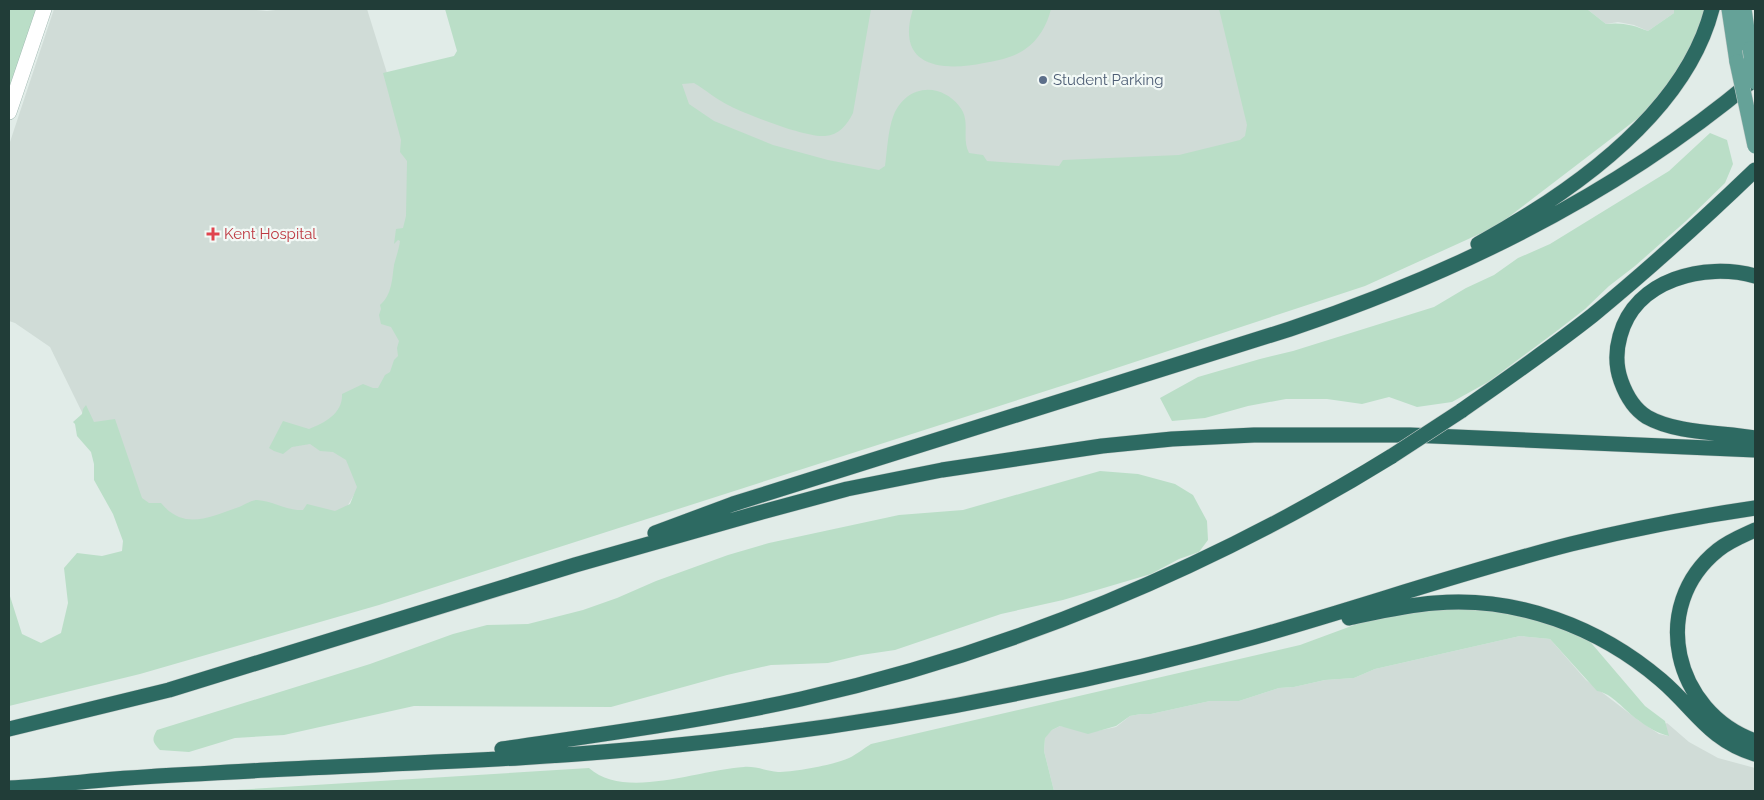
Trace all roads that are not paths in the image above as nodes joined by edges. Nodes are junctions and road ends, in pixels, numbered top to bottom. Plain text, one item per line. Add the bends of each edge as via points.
1 (44, 9) edge
2 (1712, 9) edge
3 (1730, 9) edge
4 (1744, 9) edge
5 (1755, 80) edge
6 (9, 112) edge
7 (1755, 146) edge
8 (1755, 170) edge
9 (1755, 276) edge
10 (1352, 308) junction
11 (1755, 438) edge
12 (1755, 450) edge
13 (1755, 508) edge
14 (1755, 530) edge
15 (575, 565) junction
16 (1223, 646) junction
17 (9, 729) edge
18 (1755, 741) edge
19 (1755, 754) edge
20 (406, 763) junction
21 (9, 788) edge

1 - 6 main road
2 - 10 highway via 1703,39 1674,88 1612,153 1503,230
3 - 7 main road, bridge via 1737,62
4 - 5 main road, bridge
5 - 10 highway via 1669,143 1559,212 1443,271
8 - 20 highway, bridge via 1605,305 1461,411 1392,456 1291,514 1204,558 1091,607 960,655 842,689 730,714
9 - 11 highway via 1707,271 1693,273 1656,288 1641,300 1625,321 1618,341 1617,360 1626,394 1646,416 1679,428
10 - 15 highway via 732,504
12 - 15 highway via 1410,435 1254,435 1172,439 1102,446 886,481 766,510
13 - 16 highway via 1669,522 1572,544
14 - 18 highway via 1717,551 1696,575 1682,606 1678,643 1685,674 1700,701 1722,724
15 - 17 highway via 169,690
16 - 19 highway via 1418,604 1453,602 1509,607 1549,616 1621,650 1668,686 1716,735
16 - 20 highway via 1037,690 834,726 636,749
20 - 21 highway

